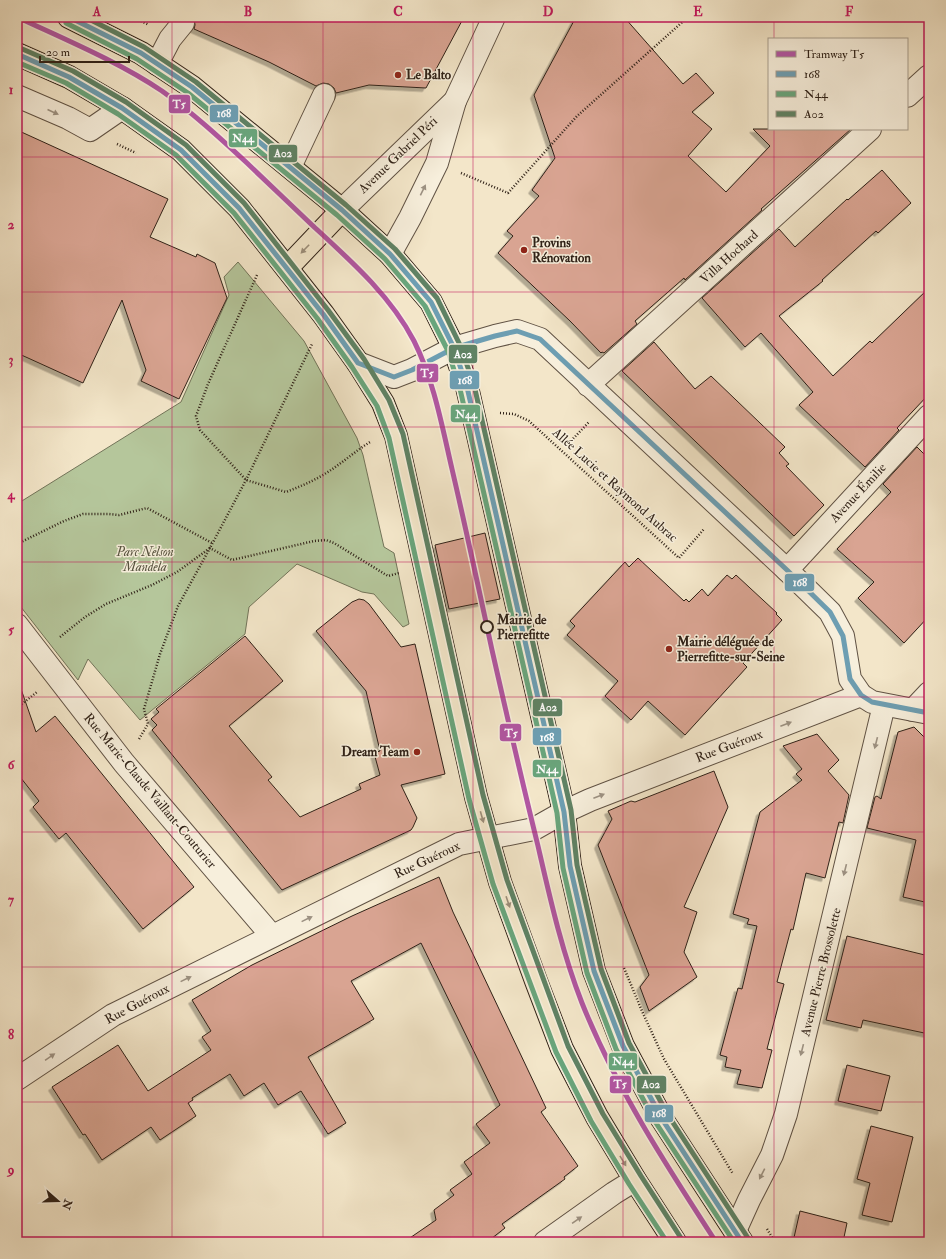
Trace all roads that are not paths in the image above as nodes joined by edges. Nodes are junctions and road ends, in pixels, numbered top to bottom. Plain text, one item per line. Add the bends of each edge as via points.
1 (69, 17) edge
2 (494, 17) edge
3 (183, 23) dead end
4 (17, 54) edge
5 (157, 64) junction
6 (929, 76) edge
7 (324, 95) dead end
8 (908, 95) edge
9 (17, 96) edge
10 (455, 101) junction
11 (122, 108) junction
12 (869, 130) edge
13 (290, 167) junction
14 (342, 210) junction
15 (390, 254) junction
16 (287, 268) junction
17 (454, 348) junction
18 (358, 363) junction
19 (588, 385) junction
20 (929, 416) edge
21 (787, 570) junction
22 (17, 624) edge
23 (929, 693) edge
24 (861, 695) junction
25 (884, 705) junction
26 (921, 711) edge
27 (564, 812) junction
28 (488, 838) junction
29 (272, 936) junction
30 (17, 1079) edge
31 (635, 1180) junction
32 (739, 1237) edge
33 (545, 1242) edge
34 (675, 1242) edge

1 - 5 main road via 141,53
2 - 10 street, Avenue Gabriel Péri
3 - 5 street via 170,39
4 - 11 main road via 69,77
5 - 13 main road via 192,87
6 - 8 street
7 - 13 street
9 -> 11 street via 90,130
10 - 14 street, Avenue Gabriel Péri
15 -> 10 street, Avenue Gabriel Péri via 437,162
11 - 16 main road via 181,150 238,208
12 - 19 street, Villa Hochard
13 - 14 main road
14 - 15 main road
14 -> 16 main road
15 - 17 main road via 431,302
16 - 18 main road
17 - 18 street via 412,370 394,376
17 - 19 street via 517,331 540,339
17 - 27 main road via 468,387
18 -> 28 main road via 383,403 396,436 476,797
19 - 21 street
20 - 21 street, Avenue Émilie
21 - 24 street via 830,612 843,636 850,679
22 - 29 street, Rue Marie-Claude Vaillant-Couturier via 124,764
23 - 26 street
24 - 25 street via 872,702
27 -> 24 street, Rue Guéroux
25 - 26 street
25 -> 32 street, Avenue Pierre Brossolette via 786,1114 772,1155 749,1200
27 - 28 street, Rue Guéroux via 534,829
27 - 32 main road via 570,866 594,972 623,1046 662,1119
29 -> 28 street, Rue Guéroux via 459,844
28 -> 31 main road via 500,882 562,1049 597,1118
30 -> 29 street, Rue Guéroux via 113,1015
33 -> 31 street
31 - 34 main road

